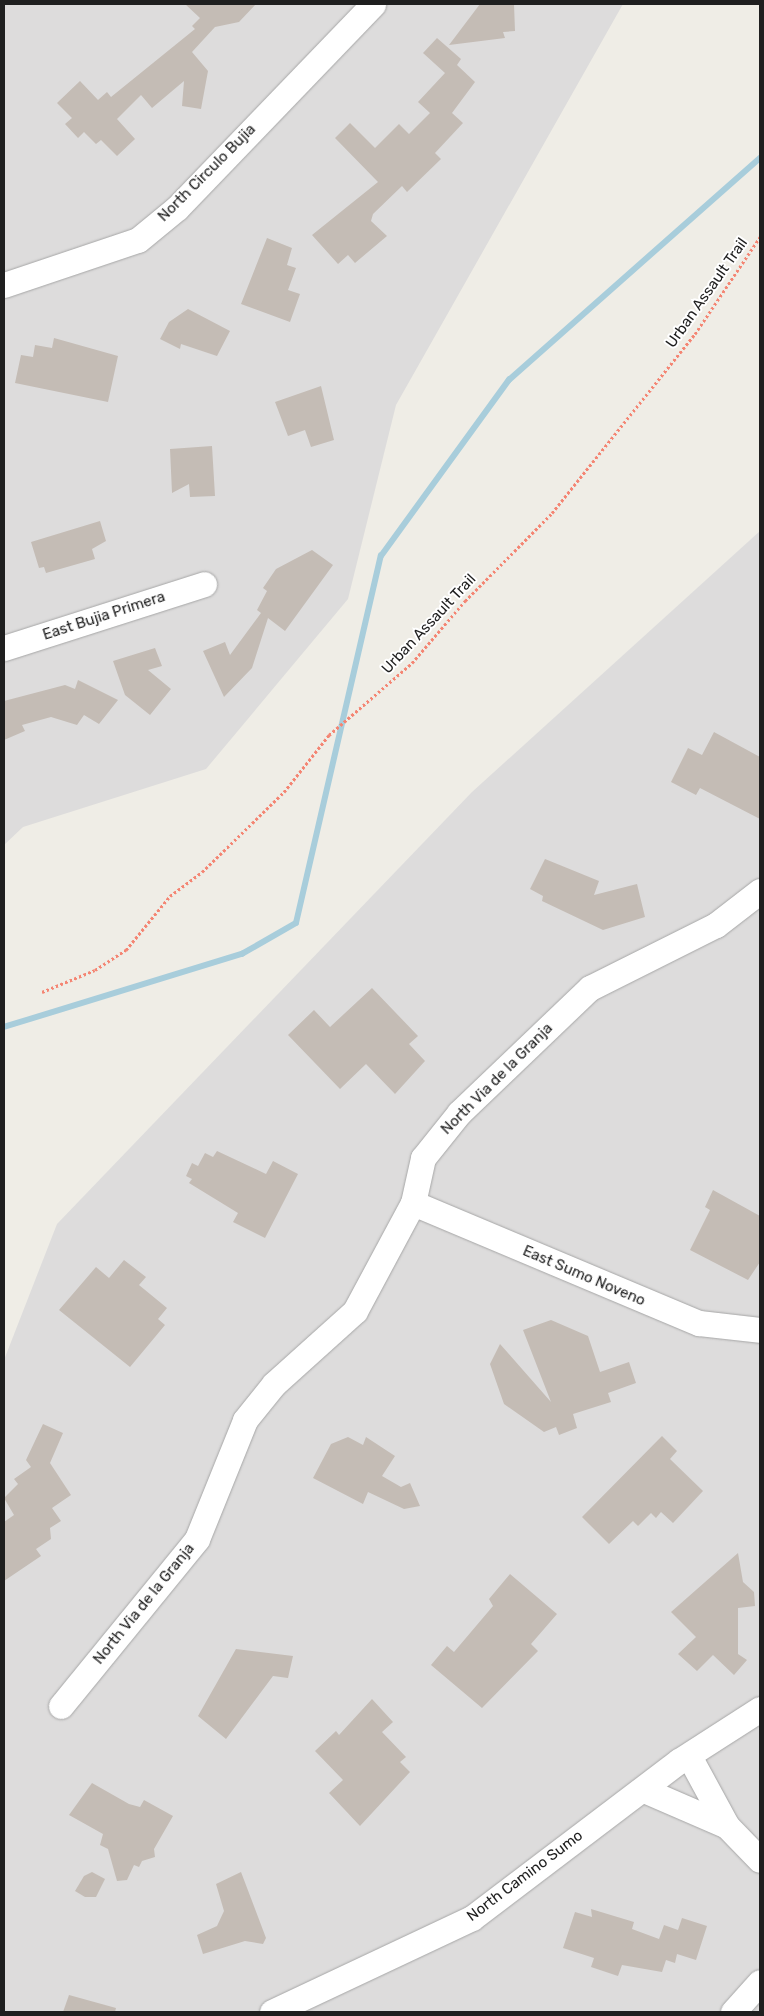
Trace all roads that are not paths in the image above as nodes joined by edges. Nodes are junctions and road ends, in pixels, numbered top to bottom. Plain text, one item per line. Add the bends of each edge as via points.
1 (373, 4) edge
2 (4, 285) edge
3 (204, 584) dead end
4 (4, 648) edge
5 (760, 891) edge
6 (413, 1203) junction
7 (760, 1330) edge
8 (61, 1706) dead end
9 (760, 1709) edge
10 (689, 1756) junction
11 (644, 1790) junction
12 (727, 1826) junction
13 (760, 1860) edge
14 (760, 1982) edge
15 (272, 2012) edge
16 (733, 2012) edge

1 - 2 street, North Circulo Bujia via 177,208 138,240
3 - 4 street, East Bujia Primera
5 - 6 street, North Via de la Granja via 716,925 590,988 459,1113 422,1158
6 - 7 street, East Sumo Noveno via 698,1323
6 - 8 street, North Via de la Granja via 355,1311 274,1384 245,1420 196,1540
9 - 10 street, North Camino Sumo
10 - 11 street, North Camino Sumo
10 - 12 street
11 - 12 street
11 - 15 street, North Camino Sumo via 472,1918
12 - 13 street
14 - 16 street

